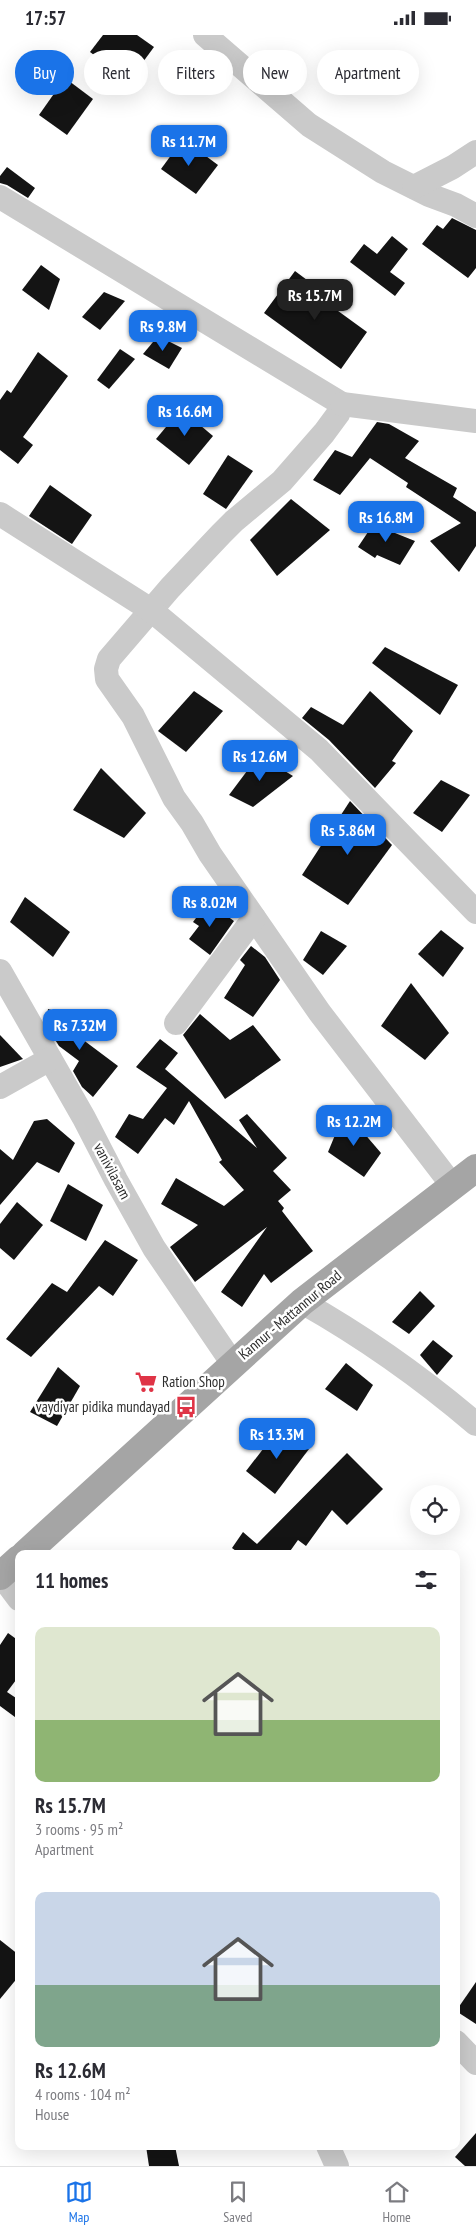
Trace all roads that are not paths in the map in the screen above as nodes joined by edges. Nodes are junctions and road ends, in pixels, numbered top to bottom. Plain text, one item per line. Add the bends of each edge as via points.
1 (205, 35) edge
2 (476, 152) edge
3 (414, 187) junction
4 (0, 197) edge
5 (476, 217) edge
6 (342, 404) junction
7 (476, 421) edge
8 (0, 514) edge
9 (151, 611) junction
10 (476, 912) edge
11 (254, 918) junction
12 (0, 971) edge
13 (176, 1023) dead end
14 (50, 1059) junction
15 (0, 1087) edge
16 (476, 1167) edge
17 (452, 1185) junction
18 (302, 1302) junction
19 (234, 1364) junction
20 (476, 1424) edge
21 (28, 1550) edge
22 (7, 1570) edge
23 (15, 1589) edge
24 (460, 2046) edge
25 (476, 2063) edge
26 (330, 2150) edge
27 (337, 2166) edge

1 - 3 street via 309,125 383,172
2 - 3 street
3 - 5 street
4 - 6 street
6 - 7 street
6 - 9 street via 324,433 282,481 234,521
8 - 9 street
9 - 10 street via 319,750
9 - 11 street via 109,659 107,679 133,716 174,798
11 - 13 street
11 - 17 street via 320,1013
12 - 14 street, vanivilasam
14 - 15 street
14 - 19 street, vanivilasam via 154,1248
16 - 17 main road, Kannur - Mattannur Road
17 - 18 main road, Kannur - Mattannur Road
18 - 19 main road, Kannur - Mattannur Road
18 - 20 street via 345,1326 434,1389
19 - 21 main road, Kannur - Mattannur Road
22 - 23 street
24 - 25 street
26 - 27 street

